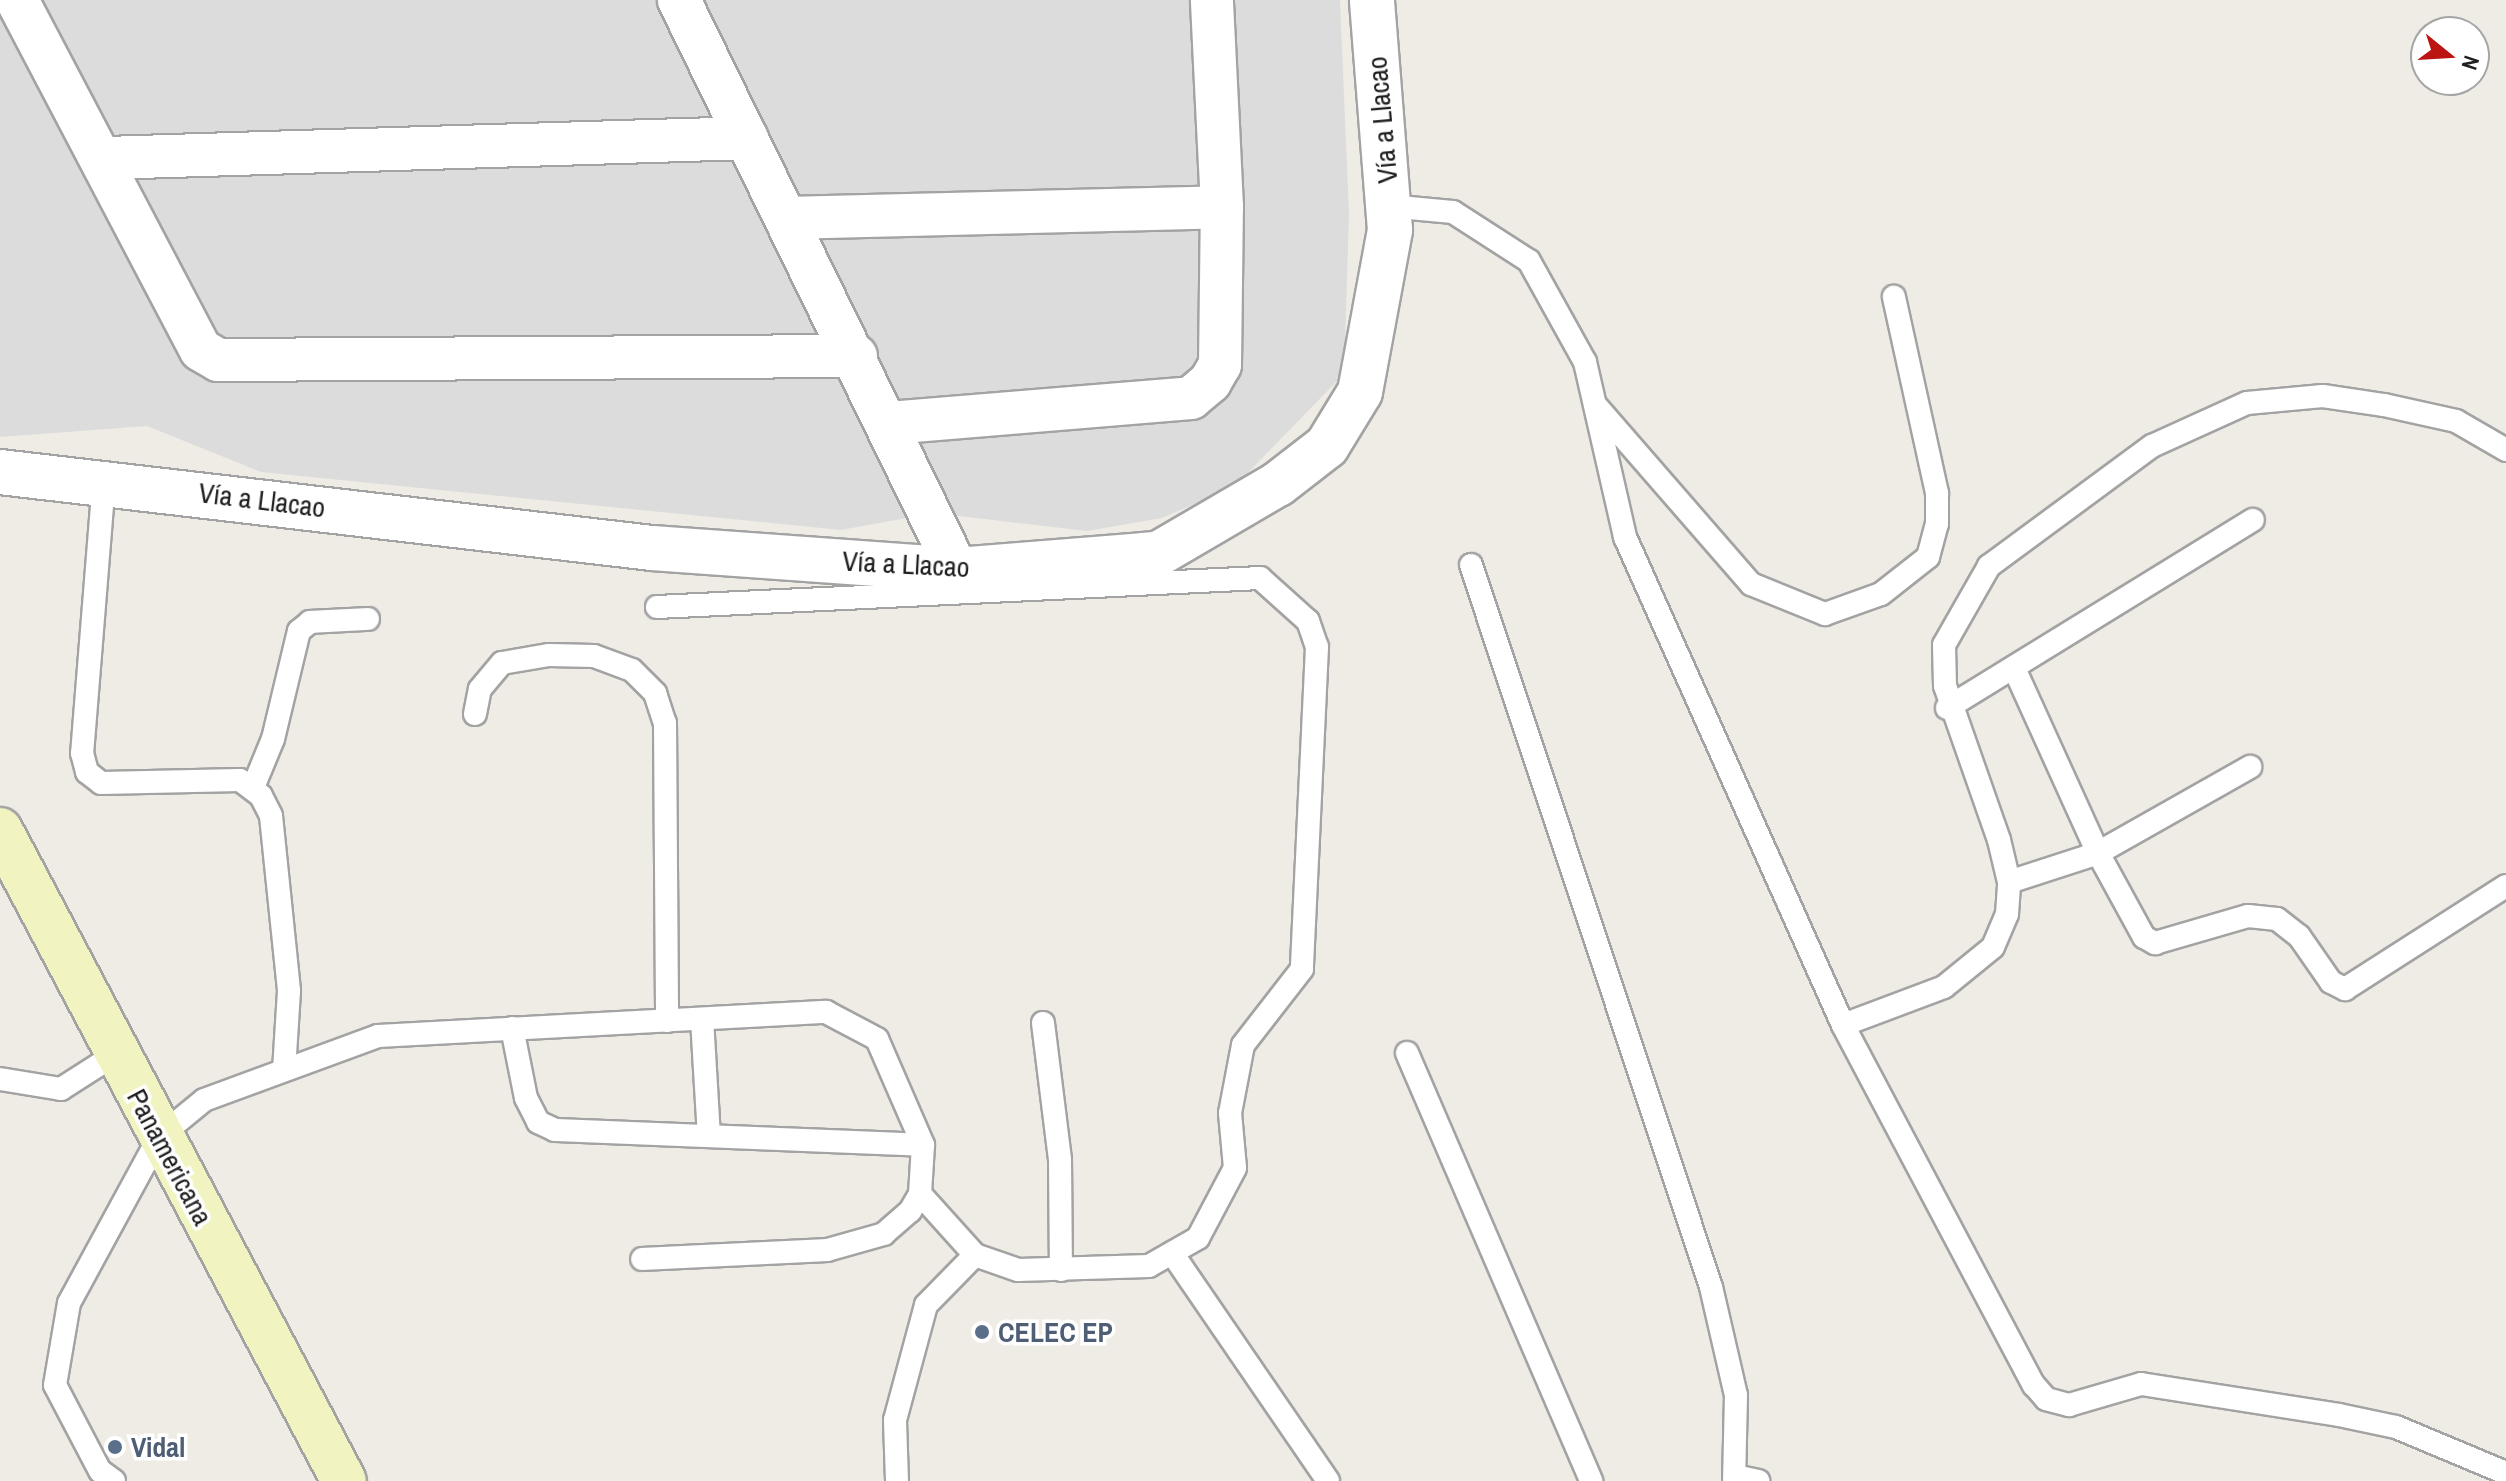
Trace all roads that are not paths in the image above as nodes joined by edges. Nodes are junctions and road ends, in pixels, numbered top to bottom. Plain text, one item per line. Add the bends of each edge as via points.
1 (17, 0) edge
2 (679, 0) edge
3 (1212, 0) edge
4 (1372, 0) edge
5 (747, 138) junction
6 (105, 158) junction
7 (1388, 206) junction
8 (1222, 207) junction
9 (786, 218) junction
10 (1894, 297) dead end
11 (856, 356) junction
12 (1595, 405) junction
13 (889, 423) junction
14 (2506, 450) edge
15 (0, 472) edge
16 (104, 481) junction
17 (2253, 520) dead end
18 (1471, 565) dead end
19 (957, 570) junction
20 (657, 607) dead end
21 (368, 619) dead end
22 (2014, 668) junction
23 (1947, 708) junction
24 (475, 714) dead end
25 (2250, 767) dead end
26 (254, 785) junction
27 (0, 830) edge
28 (2098, 853) junction
29 (2009, 882) junction
30 (2506, 886) edge
31 (702, 1019) junction
32 (667, 1021) junction
33 (1043, 1023) dead end
34 (1843, 1025) junction
35 (512, 1028) junction
36 (1407, 1053) dead end
37 (116, 1054) junction
38 (284, 1070) junction
39 (0, 1079) edge
40 (709, 1136) junction
41 (159, 1137) junction
42 (923, 1145) junction
43 (920, 1194) junction
44 (1172, 1253) junction
45 (975, 1255) junction
46 (642, 1259) dead end
47 (1061, 1270) junction
48 (2506, 1473) edge
49 (1734, 1479) edge
50 (114, 1481) edge
51 (344, 1481) edge
52 (897, 1481) edge
53 (1328, 1481) edge
54 (1591, 1481) edge
55 (1758, 1481) edge

1 - 6 street
2 - 5 street
3 - 8 street
4 - 7 street, Vía a Llacao
5 - 6 street
5 - 9 street
6 - 11 street via 201,350 218,360
7 - 12 lane via 1453,212 1529,261 1585,362
7 - 19 street, Vía a Llacao via 1360,392 1327,446 1278,484 1158,554
8 - 9 street
8 - 13 street via 1220,365 1191,398
9 - 11 street
10 - 12 lane via 1937,493 1937,524 1928,557 1881,594 1825,614 1751,584
11 - 13 street
12 - 34 lane via 1625,537
13 - 19 street
14 - 23 lane via 2456,421 2323,396 2247,403 2166,440 1989,566 1944,645
15 - 16 street, Vía a Llacao
16 - 19 street, Vía a Llacao via 652,548
16 - 26 lane via 82,753 87,772 101,783
17 - 22 lane
18 - 49 lane via 1711,1287 1736,1395
20 - 44 lane via 1260,578 1308,621 1317,647 1302,969 1243,1045 1230,1113 1235,1168 1198,1238
21 - 26 lane via 310,622 299,631 273,739
22 - 23 lane
22 - 28 lane
23 - 29 lane
24 - 32 lane via 480,689 502,663 549,655 594,656 632,670 655,693 665,723
25 - 28 lane
26 - 38 lane via 271,816 289,991
27 - 37 main road, Panamericana
28 - 29 lane
28 - 30 lane via 2144,937 2155,943 2248,916 2277,919 2299,936 2331,982 2345,989
29 - 34 lane via 1993,947 1944,987
31 - 32 lane
31 - 40 lane
31 - 42 lane via 826,1012 857,1023 877,1039
32 - 35 lane
33 - 47 lane via 1060,1160
34 - 48 lane via 2046,1399 2069,1405 2141,1384 2179,1388 2234,1404 2396,1427
35 - 38 lane via 378,1036
35 - 40 lane via 526,1098 546,1128
36 - 54 lane
37 - 39 lane via 61,1089
37 - 41 main road, Panamericana
38 - 41 lane via 225,1089
40 - 42 lane
41 - 50 lane via 69,1303 55,1385 100,1471
41 - 51 main road, Panamericana
42 - 43 lane
43 - 45 lane
43 - 46 lane via 884,1234 827,1250
44 - 47 lane via 1149,1266
44 - 53 lane
45 - 47 lane via 1018,1270
45 - 52 lane via 926,1305 895,1420
49 - 55 lane

